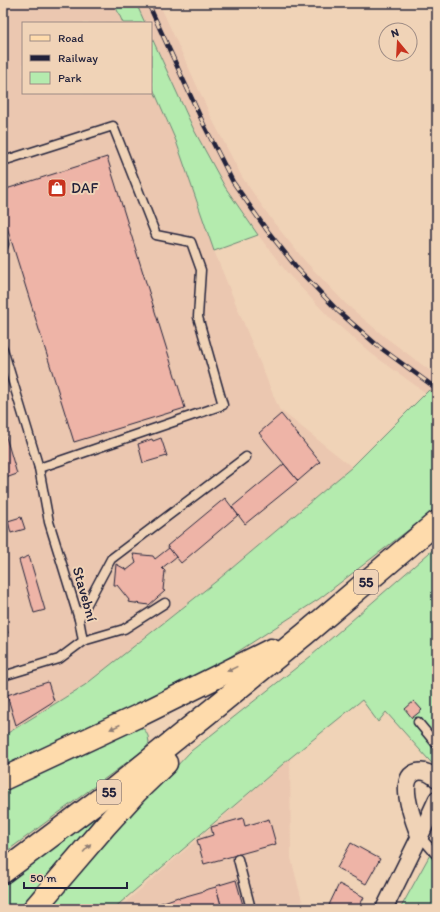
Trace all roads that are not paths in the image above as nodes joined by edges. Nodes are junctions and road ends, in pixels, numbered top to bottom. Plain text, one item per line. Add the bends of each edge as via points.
1 (3, 161) edge
2 (3, 240) edge
3 (3, 247) edge
4 (3, 349) edge
5 (246, 457) dead end
6 (39, 468) junction
7 (437, 522) edge
8 (165, 603) dead end
9 (79, 619) junction
10 (305, 634) junction
11 (83, 640) junction
12 (3, 676) edge
13 (213, 709) junction
14 (418, 722) dead end
15 (437, 745) edge
16 (3, 779) edge
17 (437, 779) edge
18 (437, 799) edge
19 (420, 837) junction
20 (437, 856) edge
21 (238, 859) dead end
22 (3, 872) edge
23 (34, 909) edge
24 (251, 909) edge
25 (384, 909) edge

1 - 6 lane via 113,126 156,235 192,242 201,270 198,316 223,405
2 - 3 lane
4 - 6 lane, Stavební
5 - 9 lane via 111,559
6 - 9 lane, Stavební via 49,522
7 - 10 main road, 55
8 - 11 lane via 124,629
9 - 11 lane, Stavební
10 - 13 main road, 55
10 -> 16 main road
11 - 12 lane, Stavební via 58,659
13 - 22 main road, 55 via 115,788
23 -> 13 main road via 136,792 207,728
14 - 15 lane
17 - 19 street via 427,772 416,773 410,777 407,784 409,805
18 - 19 street
19 - 20 lane
19 - 25 street
21 - 24 lane

